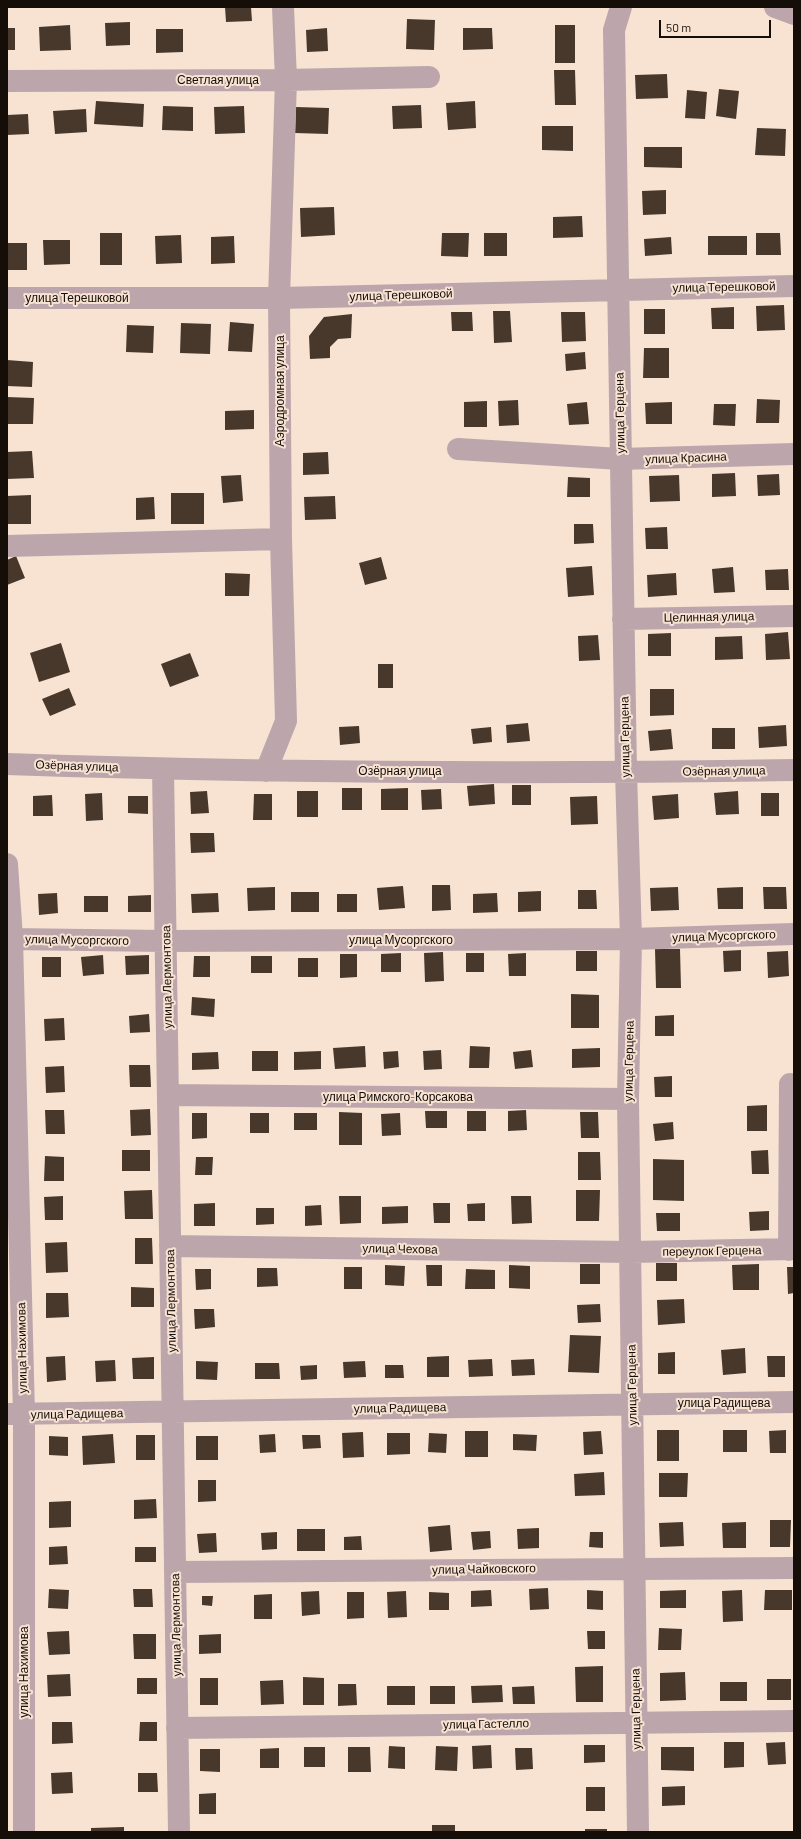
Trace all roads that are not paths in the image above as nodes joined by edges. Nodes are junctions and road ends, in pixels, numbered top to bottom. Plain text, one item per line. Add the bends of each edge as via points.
1 (283, 7) edge
2 (621, 7) edge
3 (775, 7) edge
4 (794, 14) edge
5 (429, 77) dead end
6 (286, 80) junction
7 (7, 81) edge
8 (794, 286) edge
9 (618, 289) junction
10 (7, 298) edge
11 (279, 298) junction
12 (458, 449) dead end
13 (794, 454) edge
14 (620, 460) junction
15 (281, 539) junction
16 (7, 546) edge
17 (794, 616) edge
18 (623, 619) junction
19 (7, 764) edge
20 (163, 769) junction
21 (794, 770) edge
22 (266, 771) junction
23 (626, 772) junction
24 (7, 864) edge
25 (794, 934) edge
26 (9, 938) edge
27 (631, 939) junction
28 (166, 941) junction
29 (790, 1084) dead end
30 (168, 1095) junction
31 (628, 1099) junction
32 (170, 1246) junction
33 (791, 1249) edge
34 (630, 1252) junction
35 (794, 1402) edge
36 (632, 1404) junction
37 (172, 1411) junction
38 (15, 1415) edge
39 (634, 1568) junction
40 (794, 1568) edge
41 (175, 1572) junction
42 (15, 1577) edge
43 (794, 1721) edge
44 (636, 1722) junction
45 (177, 1728) junction
46 (15, 1734) edge
47 (24, 1832) edge
48 (179, 1832) edge
49 (638, 1832) edge

1 - 6 street, Аэродромная улица
2 - 9 street, улица Герцена via 614,30
3 - 4 street
5 - 6 street, Светлая улица
6 - 7 street, Светлая улица
6 - 11 street, Аэродромная улица
8 - 9 street, улица Терешковой
9 - 11 street, улица Терешковой
9 - 14 street, улица Герцена
10 - 11 street, улица Терешковой
11 - 15 street, Аэродромная улица
12 - 14 street, улица Красина
13 - 14 street, улица Красина
14 - 18 street, улица Герцена
15 - 16 street
15 - 22 street, Аэродромная улица via 286,721
17 - 18 street, Целинная улица
18 - 23 street, улица Герцена
19 - 20 street, Озёрная улица
20 - 22 street, Озёрная улица
20 - 28 street, улица Лермонтова
21 - 23 street, Озёрная улица
22 - 23 street, Озёрная улица
23 - 27 street, улица Герцена
24 - 26 street, улица Нахимова
25 - 27 street, улица Мусоргского
26 - 28 street, улица Мусоргского
26 - 38 street, улица Нахимова
27 - 28 street, улица Мусоргского
27 - 31 street, улица Герцена
28 - 30 street, улица Лермонтова
29 - 33 street
30 - 31 street, улица Римского-Корсакова
30 - 32 street, улица Лермонтова
31 - 34 street, улица Герцена
32 - 34 street, улица Чехова
32 - 37 street, улица Лермонтова
33 - 34 street, переулок Герцена
34 - 36 street, улица Герцена
35 - 36 street, улица Радищева
36 - 37 street, улица Радищева
36 - 39 street, улица Герцена
37 - 38 street, улица Радищева
37 - 41 street, улица Лермонтова
38 - 42 street, улица Нахимова
39 - 40 street, улица Чайковского
39 - 41 street, улица Чайковского
39 - 44 street, улица Герцена
41 - 45 street, улица Лермонтова
42 - 46 street, улица Нахимова
43 - 44 street, улица Гастелло
44 - 45 street, улица Гастелло
44 - 49 street, улица Герцена
45 - 48 street, улица Лермонтова
46 - 47 street, улица Нахимова

